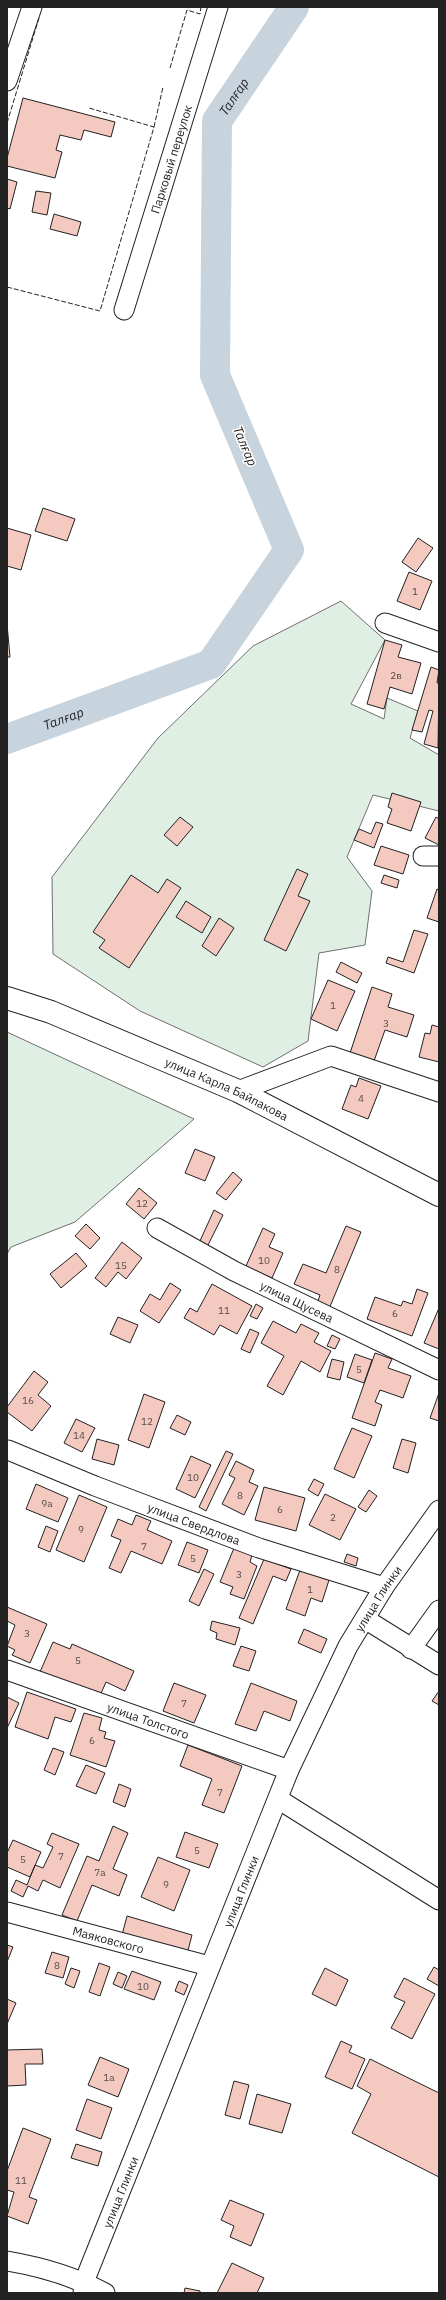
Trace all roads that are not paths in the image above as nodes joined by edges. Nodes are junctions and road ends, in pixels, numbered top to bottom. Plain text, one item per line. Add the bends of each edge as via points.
1 (32, 7) edge
2 (218, 7) edge
3 (7, 81) edge
4 (124, 310) dead end
5 (385, 623) dead end
6 (439, 642) edge
7 (7, 998) edge
8 (238, 1091) junction
9 (439, 1092) edge
10 (439, 1195) edge
11 (157, 1228) dead end
12 (439, 1370) edge
13 (8, 1450) dead end
14 (439, 1510) edge
15 (384, 1587) junction
16 (439, 1610) edge
17 (365, 1619) junction
18 (411, 1649) junction
19 (439, 1665) edge
20 (7, 1670) edge
21 (289, 1770) junction
22 (278, 1799) junction
23 (439, 1900) edge
24 (7, 1912) edge
25 (209, 1966) junction
26 (7, 2261) edge
27 (84, 2287) edge
28 (105, 2293) edge

1 - 3 street
2 - 4 street, Парковый переулок
5 - 6 street
7 - 8 main road, улица Карла Байпакова via 51,1012
8 - 9 street via 331,1056
8 - 10 main road, улица Карла Байпакова
11 - 12 street, улица Щусева via 234,1271
13 - 15 street, улица Свердлова via 259,1548
14 - 15 street, улица Глинки
15 - 17 street, улица Глинки
16 - 18 street
17 - 18 street
17 - 21 street, улица Глинки via 348,1646
18 - 19 street
20 - 21 street, улица Толстого
21 - 22 street, улица Глинки
22 - 23 street
22 - 25 street, улица Глинки
24 - 25 street, Маяковского
25 - 27 street, улица Глинки
26 - 27 street via 43,2267
27 - 28 street

